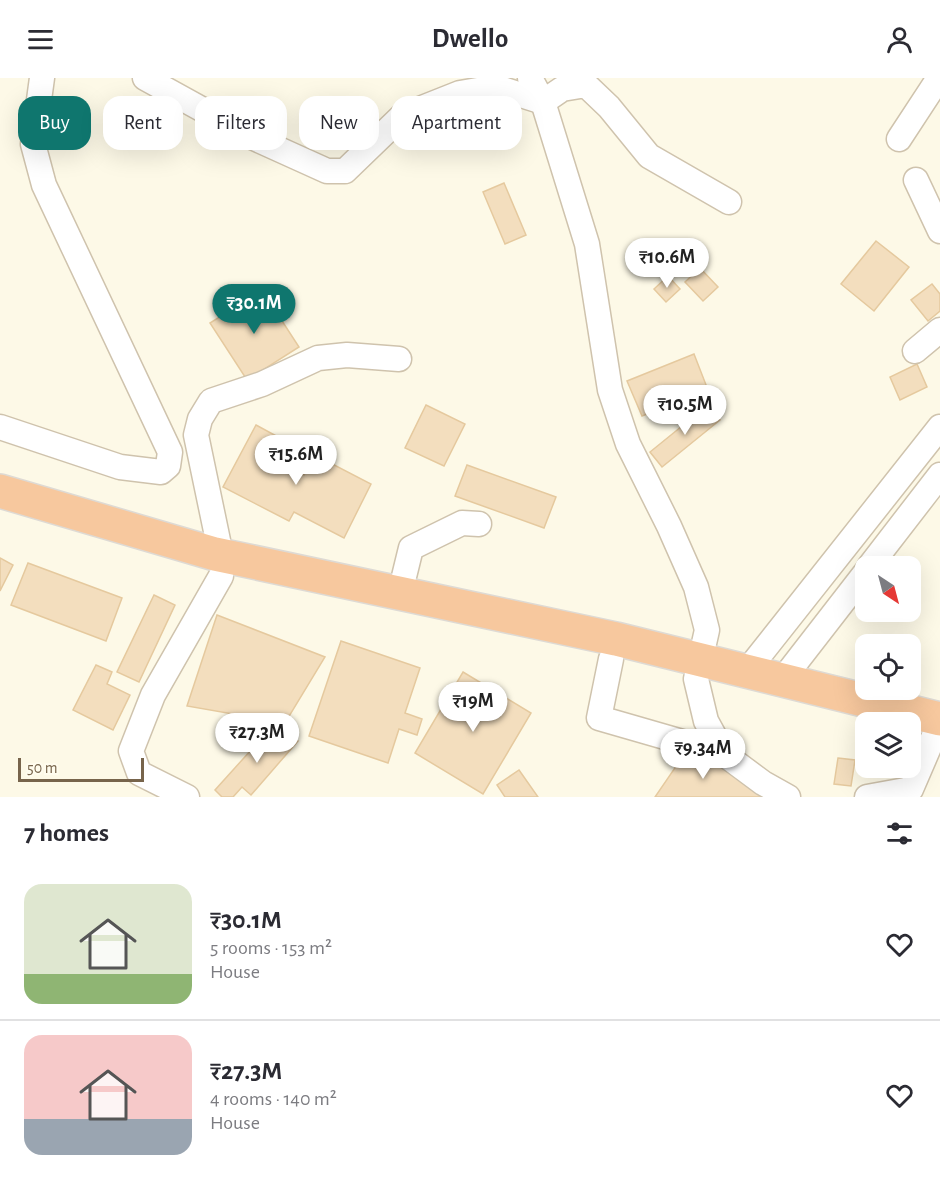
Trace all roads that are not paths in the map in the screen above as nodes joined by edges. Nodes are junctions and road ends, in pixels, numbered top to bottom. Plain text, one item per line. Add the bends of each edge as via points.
1 (42, 78) edge
2 (145, 78) edge
3 (530, 78) edge
4 (939, 78) edge
5 (595, 81) edge
6 (543, 102) junction
7 (899, 139) dead end
8 (916, 180) dead end
9 (729, 202) dead end
10 (940, 231) edge
11 (940, 330) edge
12 (915, 351) dead end
13 (399, 359) dead end
14 (0, 428) edge
15 (940, 428) edge
16 (940, 475) edge
17 (0, 490) edge
18 (0, 512) edge
19 (479, 524) dead end
20 (877, 556) edge
21 (221, 566) junction
22 (855, 586) edge
23 (350, 593) junction
24 (400, 593) junction
25 (611, 659) junction
26 (698, 669) junction
27 (747, 671) junction
28 (783, 679) junction
29 (855, 717) edge
30 (931, 732) edge
31 (724, 754) junction
32 (910, 793) edge
33 (187, 797) edge
34 (788, 797) edge
35 (867, 797) edge

1 - 14 street via 33,144 44,185 170,452 168,466 161,472 120,467
2 - 6 street via 254,138 327,171 345,171 402,116 460,93 496,87
3 - 6 street
4 - 7 street
5 - 6 street via 562,89
5 - 9 street via 609,107 649,156
6 - 26 street via 587,244 610,390 628,444 696,587 707,630
8 - 10 street
11 - 12 street
13 - 21 street via 347,355 318,358 262,384 211,401 196,435
15 - 27 street
16 - 20 street
17 - 21 highway
18 - 21 highway
19 - 24 street via 462,523 411,548
21 - 23 highway
21 - 33 street via 153,695 131,751 139,773
22 - 28 street
23 - 24 highway
23 - 25 highway
24 - 26 highway
25 - 26 highway
25 - 31 street via 599,718
26 - 27 highway
26 - 29 highway
26 - 31 street via 706,721
27 - 28 highway
28 - 30 highway
30 - 32 street
31 - 34 street
32 - 35 street

